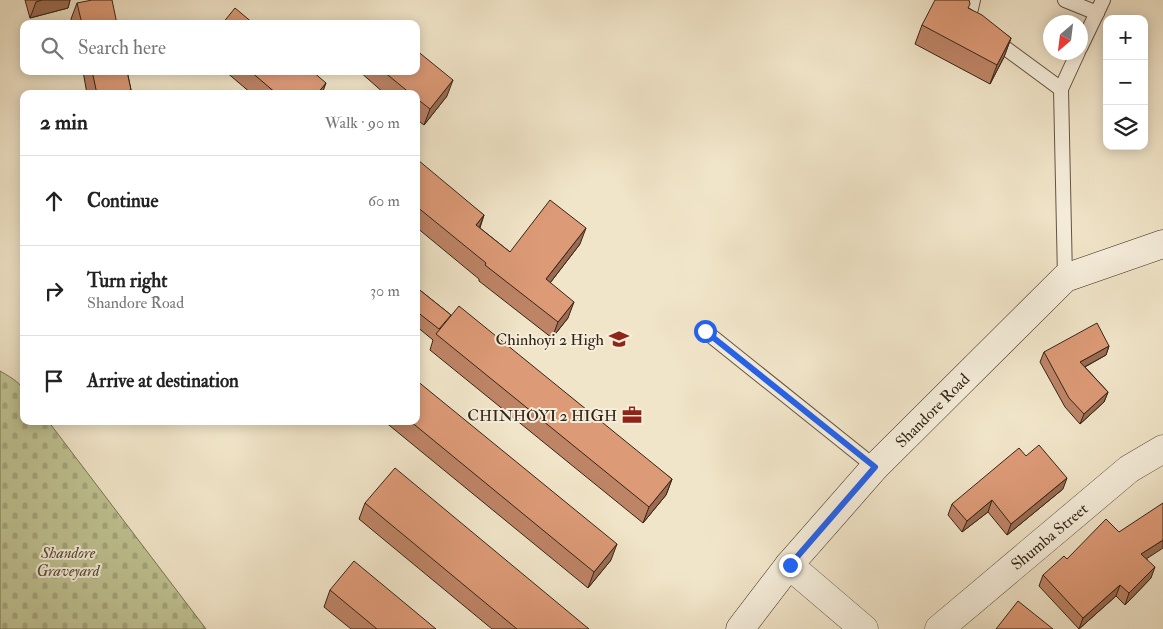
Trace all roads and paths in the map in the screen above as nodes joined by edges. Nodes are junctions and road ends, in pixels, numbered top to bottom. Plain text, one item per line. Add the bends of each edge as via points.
1 (973, 0) edge
2 (1065, 0) edge
3 (1100, 6) edge
4 (1088, 31) edge
5 (1074, 60) edge
6 (1061, 89) junction
7 (1163, 244) edge
8 (1065, 278) junction
9 (705, 331) dead end
10 (1163, 449) edge
11 (875, 467) junction
12 (790, 565) junction
13 (740, 629) edge
14 (864, 629) edge
15 (939, 629) edge

1 - 6 lane via 969,17
2 - 3 lane
3 - 4 lane
5 - 6 lane
6 - 8 lane
7 - 8 street, Shandore Road
8 - 11 street, Shandore Road
9 - 11 lane
10 - 15 street, Shumba Street via 1129,469
11 - 12 street, Shandore Road
12 - 13 street, Shandore Road
12 - 14 street

